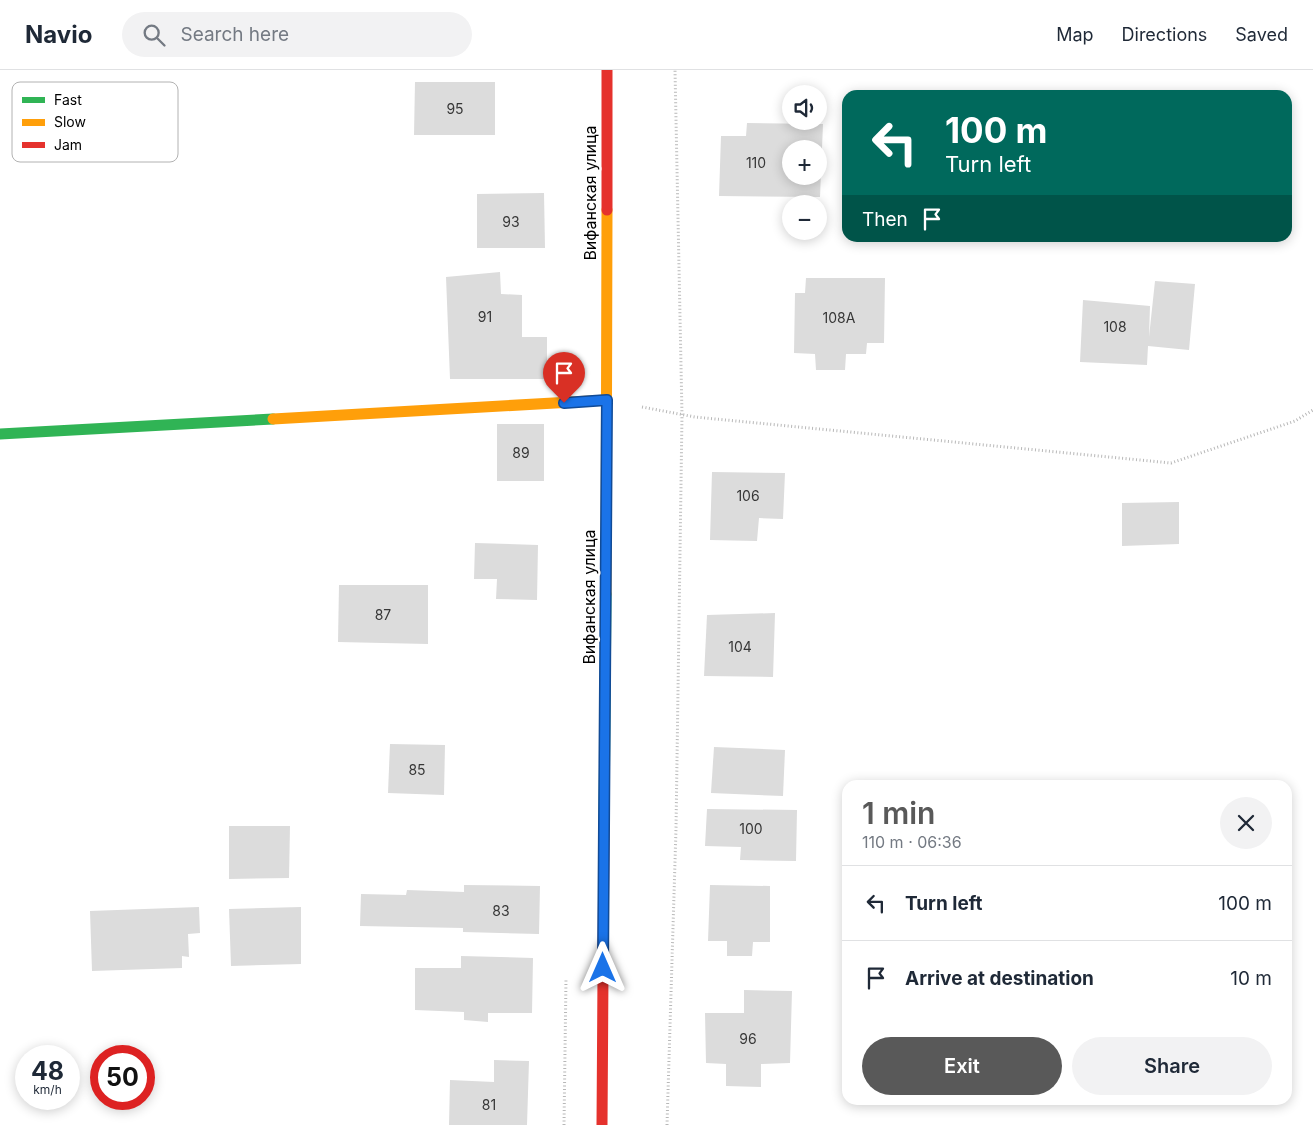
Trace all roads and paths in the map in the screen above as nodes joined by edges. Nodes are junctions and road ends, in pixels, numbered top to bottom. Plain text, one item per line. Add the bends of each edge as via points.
1 (607, 70) edge
2 (675, 70) edge
3 (607, 400) junction
4 (1313, 410) edge
5 (682, 415) junction
6 (0, 434) edge
7 (602, 1125) edge
8 (667, 1125) edge

1 - 3 main road, Вифанская улица
2 - 5 path
3 - 5 path
3 - 6 main road
3 - 7 main road, Вифанская улица
4 - 5 path via 1295,421 1171,463
5 - 8 path via 676,829

